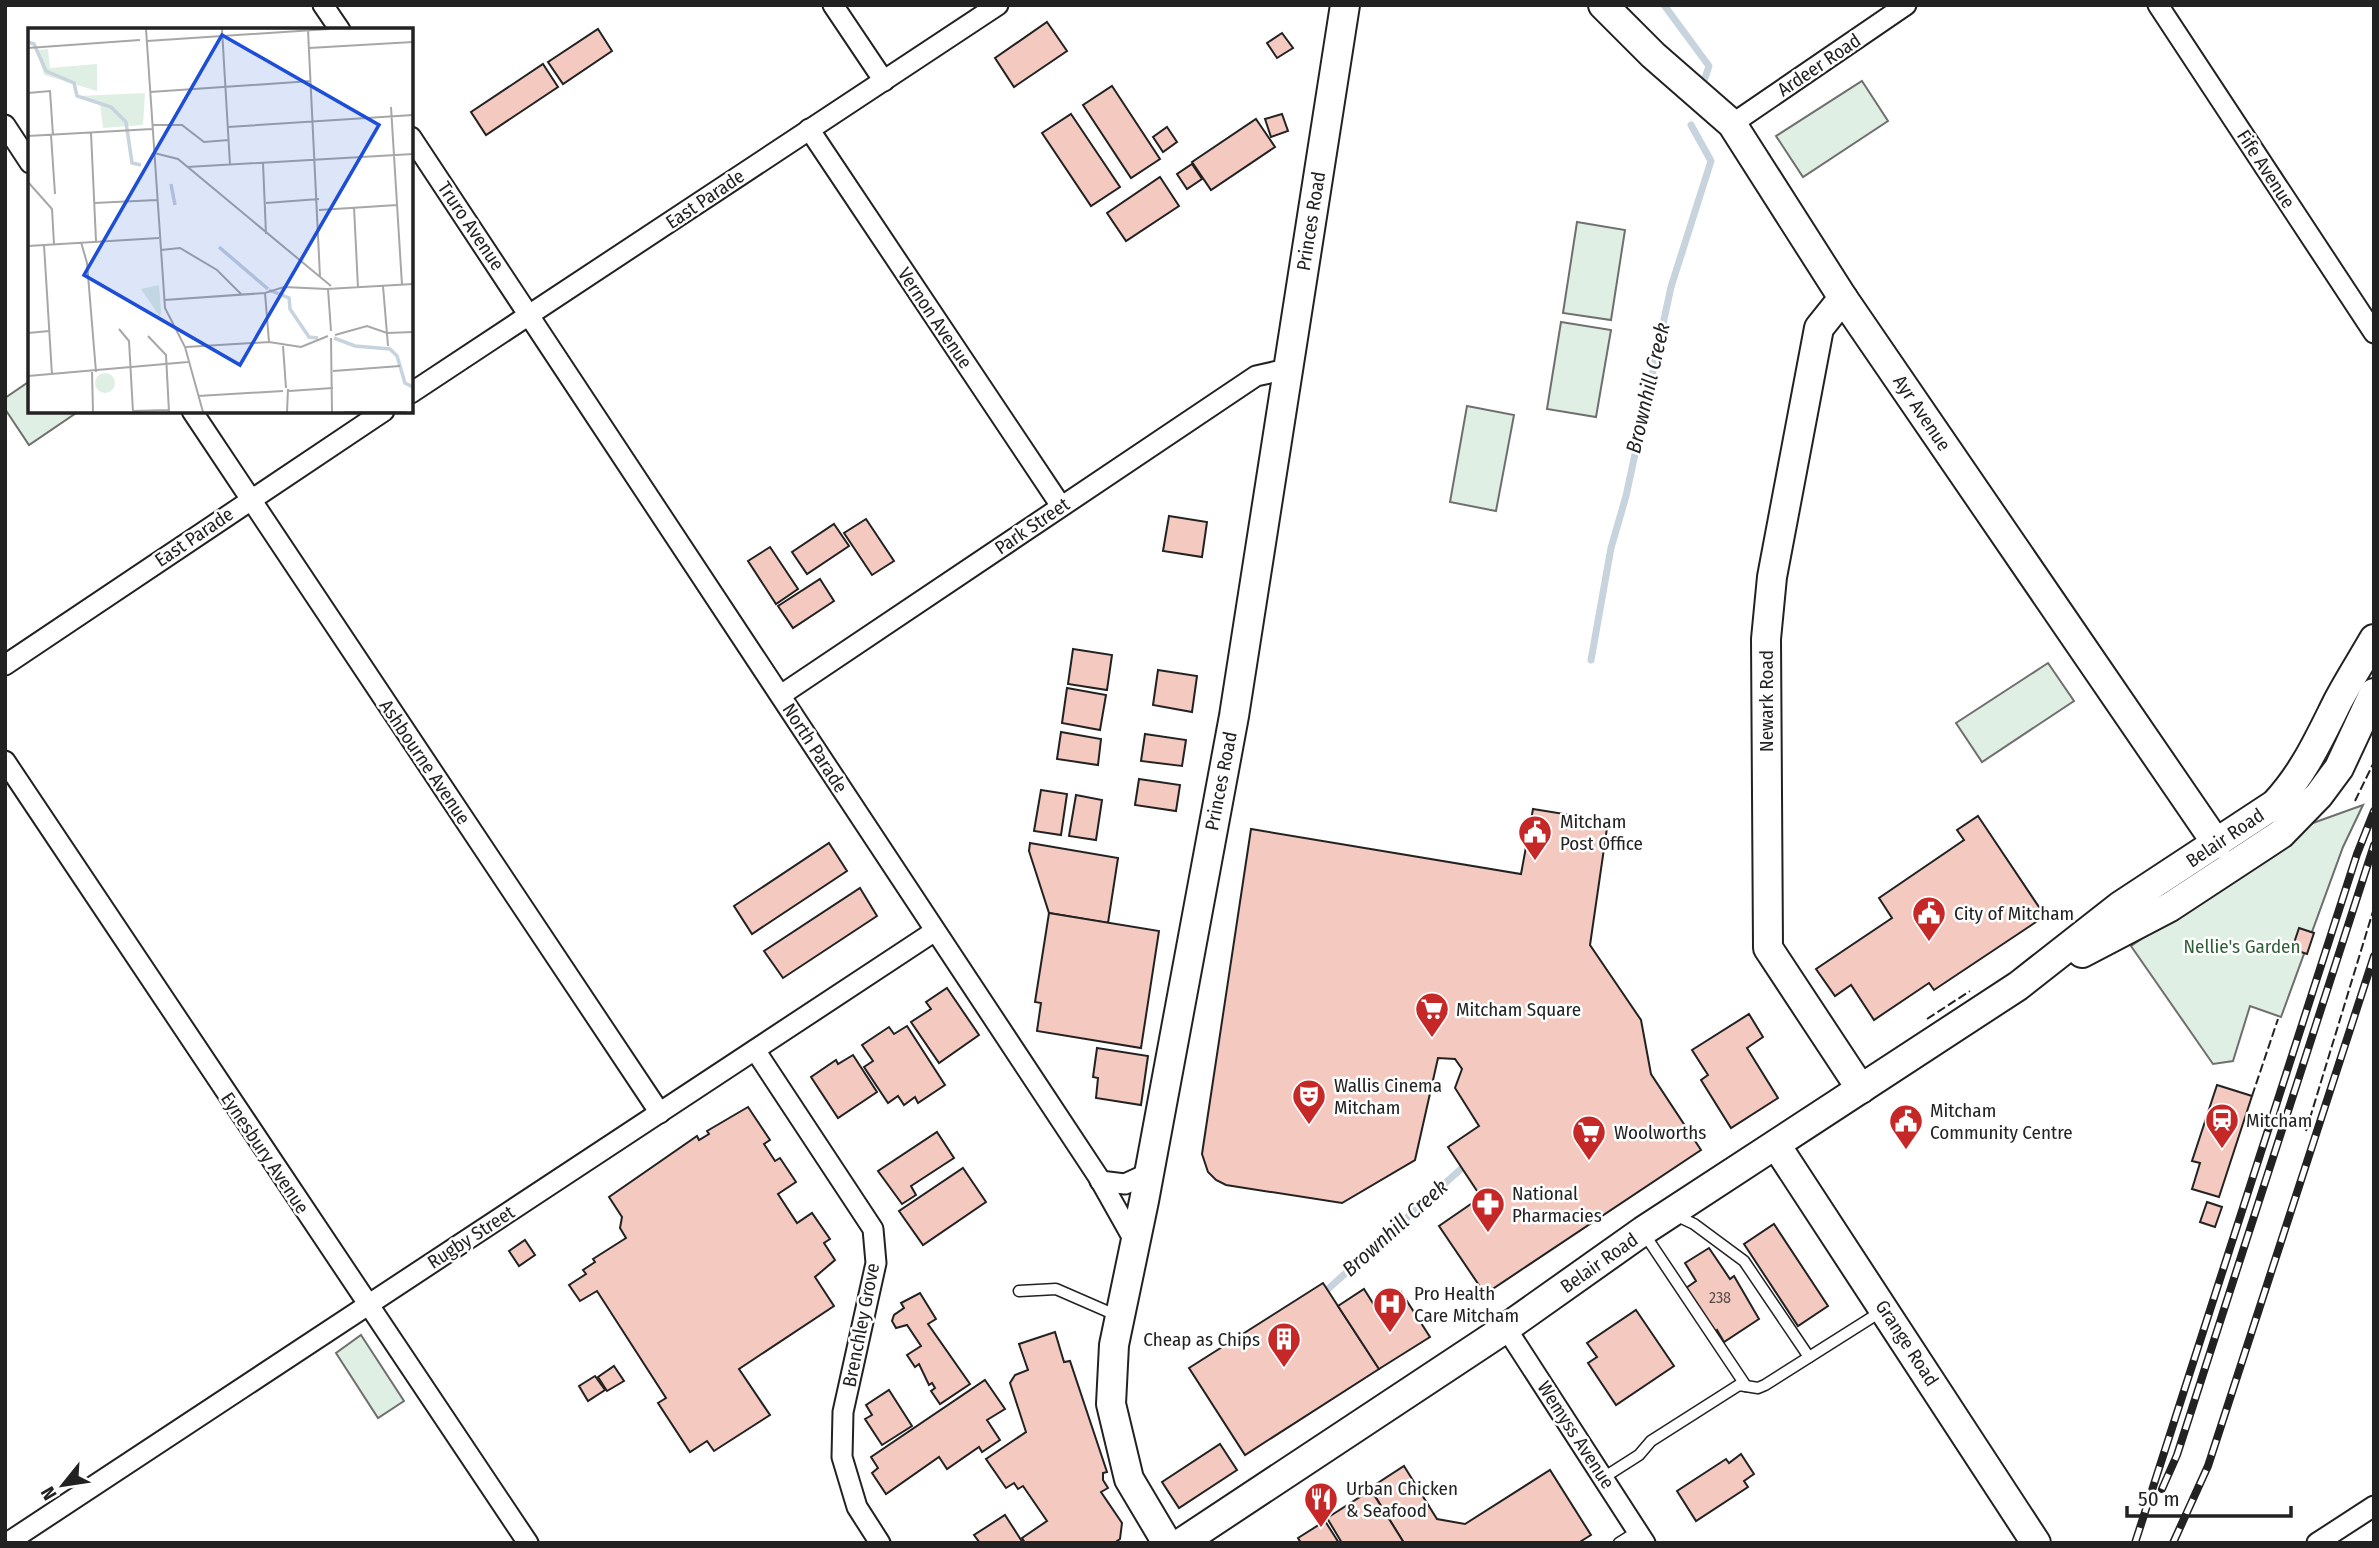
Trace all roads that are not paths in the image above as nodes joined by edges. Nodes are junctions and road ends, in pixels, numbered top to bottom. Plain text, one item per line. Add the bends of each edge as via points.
1 (323, 5) edge
2 (833, 5) edge
3 (998, 5) edge
4 (1345, 5) edge
5 (1603, 5) edge
6 (1906, 5) edge
7 (2158, 5) edge
8 (339, 28) edge
9 (884, 81) junction
10 (1724, 117) junction
11 (5, 125) edge
12 (809, 130) junction
13 (413, 140) edge
14 (28, 160) edge
15 (1843, 298) junction
16 (530, 315) junction
17 (2374, 333) edge
18 (1287, 369) junction
19 (413, 392) edge
20 (193, 413) edge
21 (381, 413) edge
22 (249, 500) junction
23 (1061, 506) junction
24 (2374, 639) edge
25 (5, 665) edge
26 (2374, 693) edge
27 (781, 695) junction
28 (5, 761) edge
29 (2217, 844) junction
30 (935, 931) junction
31 (2018, 986) junction
32 (755, 1050) junction
33 (1861, 1089) junction
34 (660, 1113) junction
35 (1776, 1145) junction
36 (1149, 1173) junction
37 (1100, 1181) junction
38 (1671, 1213) junction
39 (1643, 1231) junction
40 (1135, 1242) junction
41 (1018, 1291) dead end
42 (367, 1306) junction
43 (1885, 1309) junction
44 (1119, 1317) junction
45 (1506, 1328) junction
46 (1809, 1357) junction
47 (1745, 1386) junction
48 (1603, 1478) junction
49 (2374, 1506) edge
50 (1641, 1537) edge
51 (8, 1543) edge
52 (528, 1543) edge
53 (880, 1543) edge
54 (1167, 1543) edge
55 (1181, 1543) edge
56 (1619, 1543) edge
57 (2036, 1543) edge
58 (2318, 1543) edge

1 - 8 street
2 - 9 street
3 - 9 street, East Parade
4 - 18 street, Princes Road
5 - 10 street, Ayr Avenue
6 - 10 street, Ardeer Road
7 - 17 street, Fife Avenue
9 - 12 street, East Parade
10 - 15 street, Ayr Avenue
11 - 14 street
12 - 16 street, East Parade
12 - 23 street, Vernon Avenue
13 - 16 street, Truro Avenue
15 - 29 street, Ayr Avenue
15 - 33 street, Newark Road via 1819,328 1772,577 1766,639 1768,948
16 - 19 street, East Parade
16 - 27 street, North Parade
18 - 23 street, Park Street via 1256,376
18 - 36 street, Princes Road via 1234,716
20 - 22 street, Ashbourne Avenue
21 - 22 street, East Parade
22 - 25 street, East Parade
22 - 34 street, Ashbourne Avenue
23 - 27 street, Park Street
24 - 29 street, Belair Road via 2294,784 2275,804
26 - 31 street, Belair Road via 2339,768 2281,834 2171,908
27 - 30 street, North Parade
28 - 42 street, Eynesbury Avenue
29 - 31 street, Belair Road via 2120,906
30 - 32 street, Rugby Street
30 - 37 street, North Parade
31 - 33 street, Belair Road
32 - 34 street, Rugby Street
32 - 53 street, Brenchley Grove via 873,1229 876,1263 843,1412 842,1457 857,1507
33 - 35 street, Belair Road
34 - 42 street, Rugby Street
35 - 38 street, Belair Road
35 - 43 street, Grange Road
36 - 37 street via 1125,1184
36 - 40 street, Princes Road
37 - 40 street, North Parade
38 - 39 street, Belair Road
38 - 46 lane via 1744,1261
39 - 45 street, Belair Road
39 - 47 lane
40 - 44 street, Princes Road
41 - 44 lane via 1056,1289
42 - 51 street, Rugby Street
42 - 52 street, Eynesbury Avenue
43 - 46 lane
43 - 57 street, Grange Road
44 - 54 street, Princes Road via 1111,1404 1129,1479
45 - 48 street, Wemyss Avenue
45 - 55 street, Belair Road
46 - 47 lane via 1765,1385
47 - 48 lane via 1738,1385 1651,1441 1639,1455
48 - 50 street, Wemyss Avenue
49 - 58 street
50 - 56 lane

